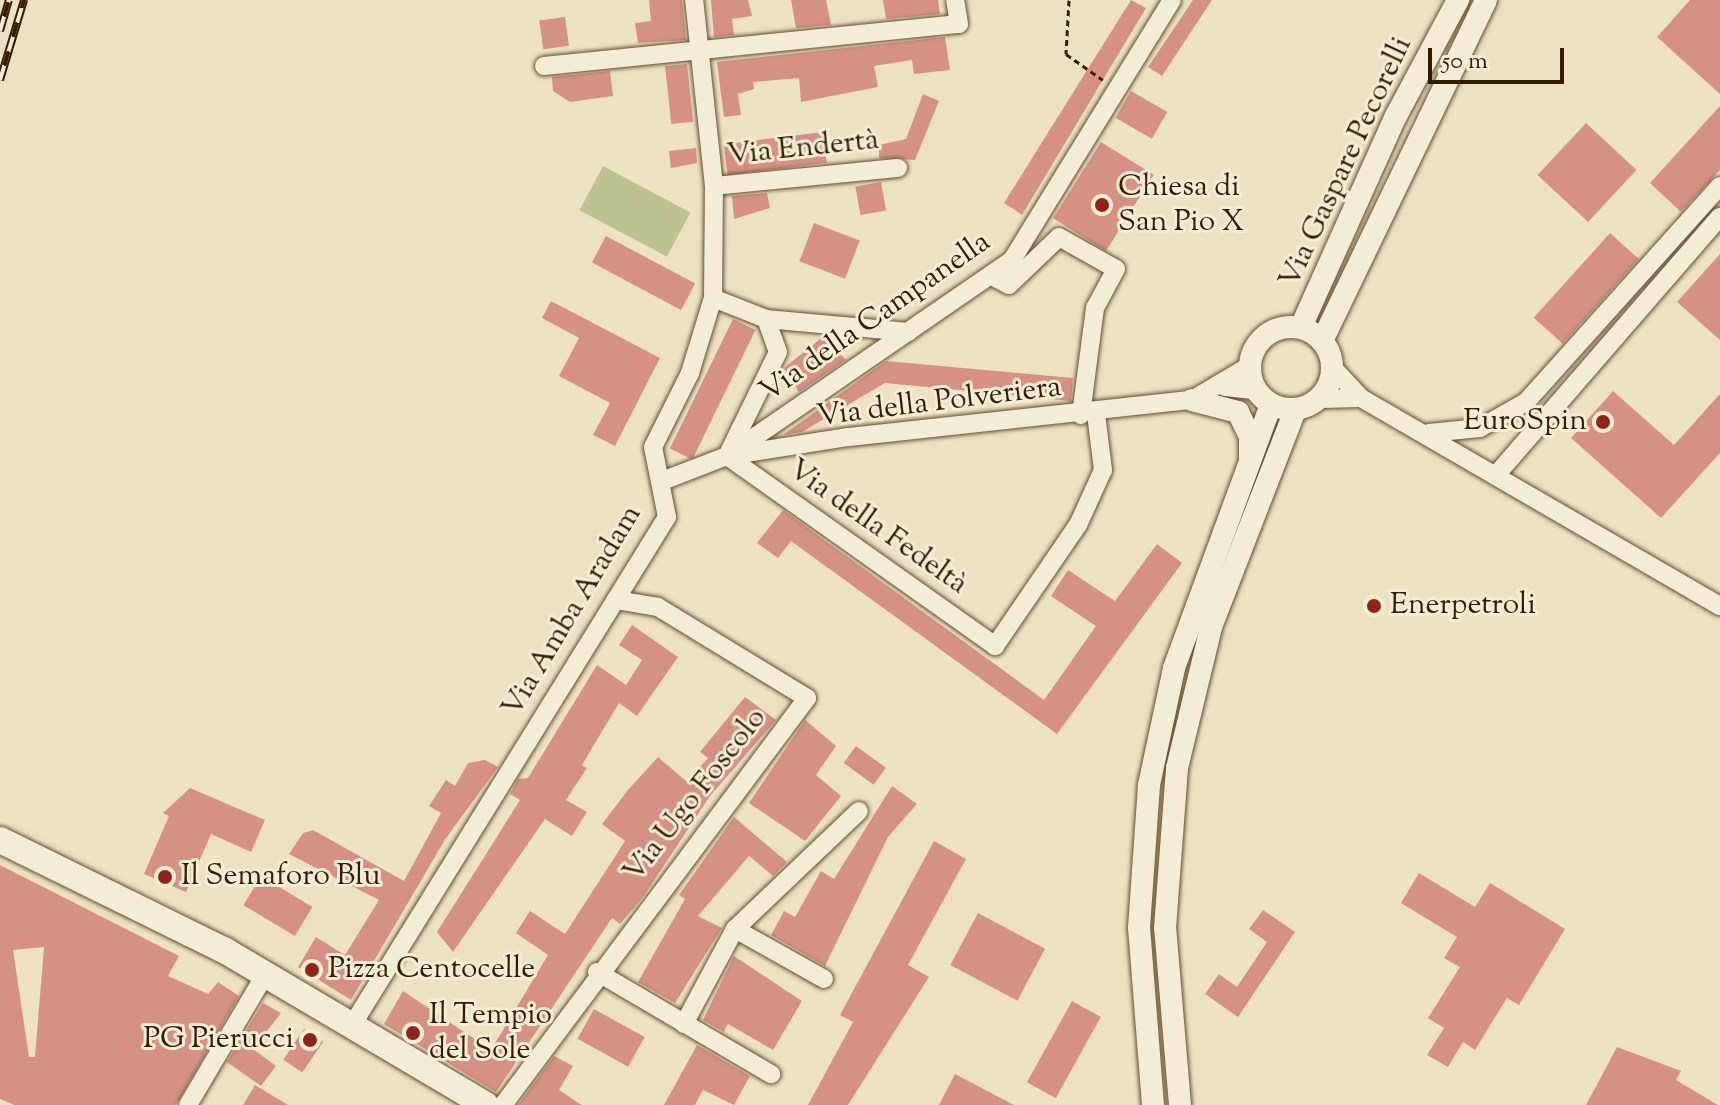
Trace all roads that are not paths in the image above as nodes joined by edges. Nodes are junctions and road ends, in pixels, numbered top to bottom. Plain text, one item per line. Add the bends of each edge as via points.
1 (694, 0) edge
2 (955, 0) edge
3 (1172, 0) edge
4 (1458, 0) edge
5 (1486, 0) edge
6 (699, 51) junction
7 (544, 66) dead end
8 (898, 168) dead end
9 (714, 186) junction
10 (1720, 186) edge
11 (1720, 217) edge
12 (990, 275) junction
13 (713, 298) junction
14 (766, 319) junction
15 (1301, 327) junction
16 (908, 332) junction
17 (1322, 341) junction
18 (1249, 366) junction
19 (1333, 368) junction
20 (1225, 387) junction
21 (1264, 397) junction
22 (1361, 398) junction
23 (1320, 399) junction
24 (1192, 400) junction
25 (1295, 410) junction
26 (1088, 414) junction
27 (1488, 425) junction
28 (1429, 433) junction
29 (1515, 451) junction
30 (727, 456) junction
31 (1479, 463) junction
32 (1250, 470) junction
33 (1497, 474) junction
34 (662, 481) junction
35 (616, 600) junction
36 (1720, 606) edge
37 (859, 811) dead end
38 (0, 840) edge
39 (735, 929) junction
40 (597, 972) junction
41 (265, 975) junction
42 (824, 979) dead end
43 (684, 1024) junction
44 (351, 1027) junction
45 (771, 1074) dead end
46 (188, 1105) edge
47 (486, 1105) edge
48 (503, 1105) edge
49 (1153, 1105) edge
50 (1180, 1105) edge

1 - 6 street, Via Amba Aradam
2 - 6 street via 959,24
3 - 12 street, Via della Campanella via 1012,260
4 - 15 street, Via Gaspare Pecorelli
5 - 17 street, Via Gaspare Pecorelli
6 - 7 street
6 - 9 street, Via Amba Aradam
8 - 9 street, Via Endertà
9 - 13 street, Via Amba Aradam
10 - 27 street via 1554,375
11 - 29 street
12 - 16 street, Via della Campanella
12 - 26 street via 1009,285 1059,237 1116,269 1095,308
13 - 14 street
13 - 34 street, Via Amba Aradam via 690,373 653,447
14 - 16 street
14 - 30 street via 778,352
15 - 17 street
15 - 18 street, Via Gaspare Pecorelli via 1265,335
16 - 30 street, Via della Campanella
17 - 19 street
18 - 20 street, Via della Polveriera
18 - 21 street
19 - 22 street
19 - 23 street
20 - 21 street, Via della Polveriera
20 - 24 street, Via della Polveriera
21 - 25 street
21 - 32 street
22 - 23 street
22 - 28 street
23 - 25 street
24 - 26 street, Via della Polveriera
24 - 32 street via 1238,412 1250,437
25 - 50 street via 1211,627 1177,768 1165,928
26 - 30 street, Via della Polveriera
26 - 30 street, Via della Fedeltà via 1103,470 1078,525 995,646
27 - 28 street
27 - 29 street via 1503,430
27 - 31 street
28 - 31 street
29 - 33 street
30 - 34 street, Via della Polveriera
31 - 33 street
32 - 49 street via 1217,541 1174,668 1149,785 1139,928
33 - 36 street
34 - 35 street, Via Amba Aradam via 667,517
35 - 40 street, Via Ugo Foscolo via 658,607 807,698
35 - 44 street, Via Amba Aradam
37 - 39 street
38 - 41 main road
39 - 42 street
39 - 43 street
40 - 43 street
40 - 48 street, Via Ugo Foscolo
41 - 44 main road
41 - 46 street
43 - 45 street
44 - 47 main road

